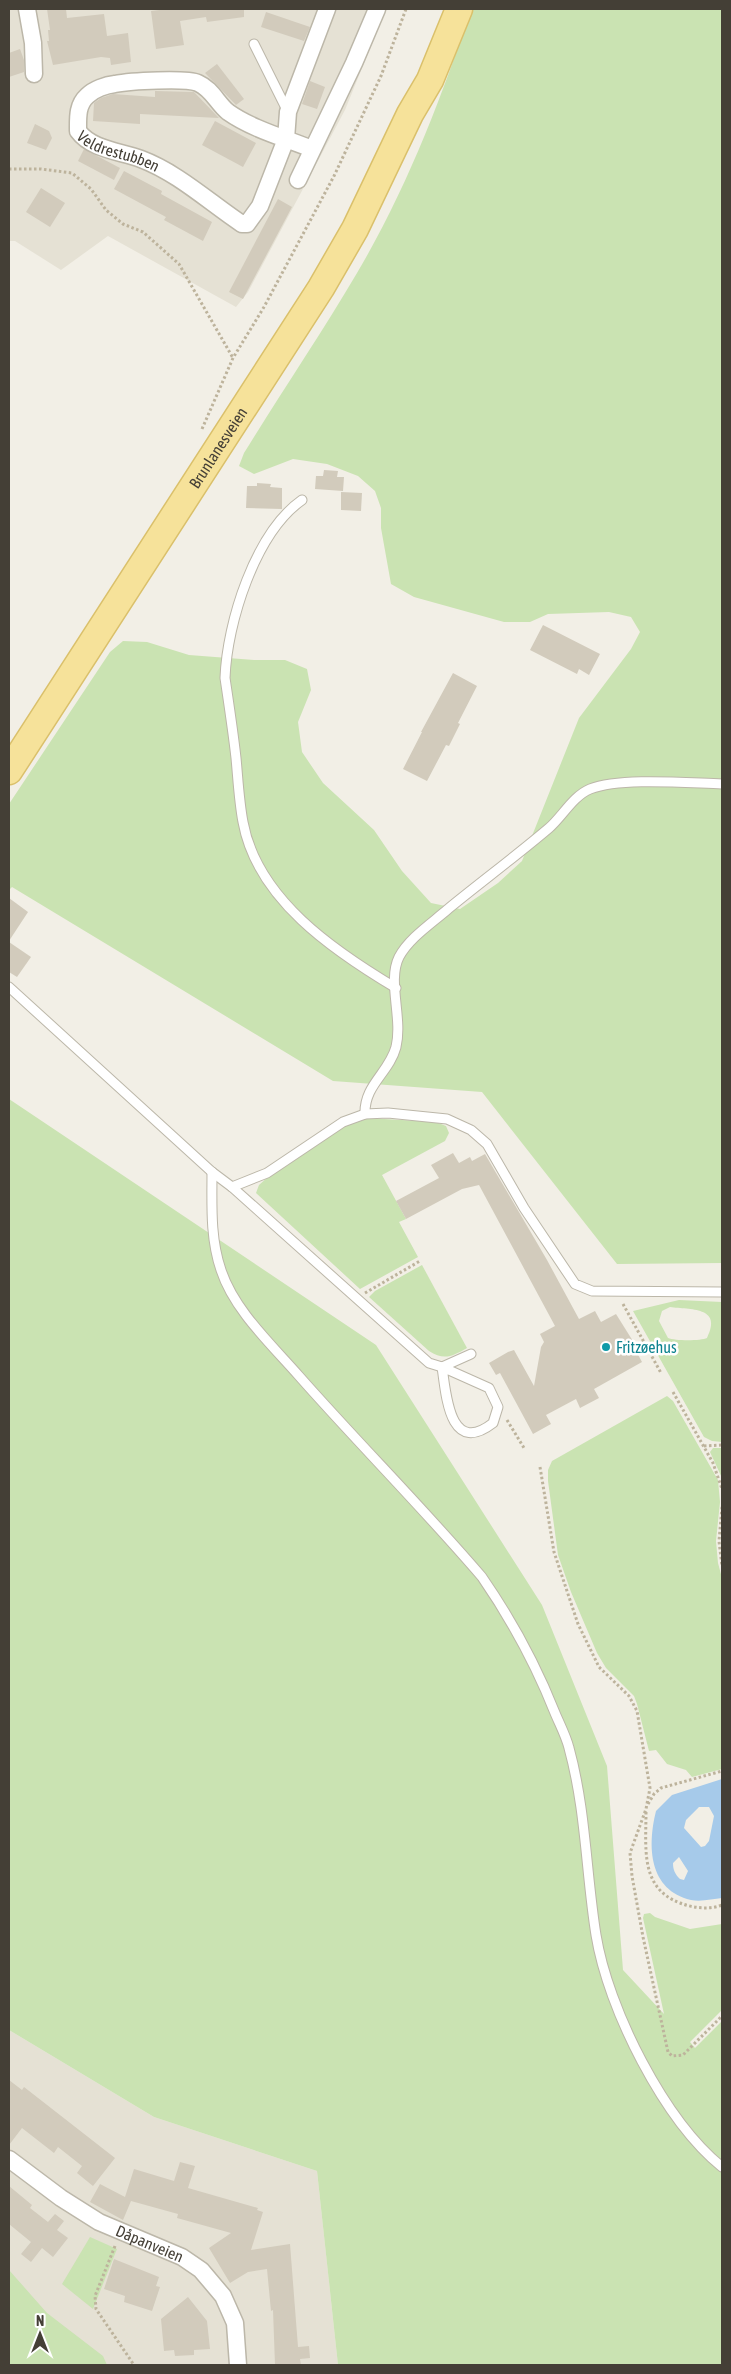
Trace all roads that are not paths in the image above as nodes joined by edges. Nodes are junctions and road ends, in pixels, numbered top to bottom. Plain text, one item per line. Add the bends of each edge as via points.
1 (27, 9) edge
2 (327, 9) edge
3 (377, 9) edge
4 (443, 9) edge
5 (459, 9) edge
6 (254, 44) dead end
7 (34, 74) dead end
8 (288, 112) junction
9 (410, 114) junction
10 (286, 139) junction
11 (312, 149) junction
12 (298, 180) dead end
13 (302, 500) dead end
14 (9, 771) edge
15 (722, 784) edge
16 (9, 987) edge
17 (396, 988) junction
18 (365, 1114) junction
19 (212, 1172) junction
20 (232, 1187) junction
21 (722, 1292) edge
22 (471, 1354) dead end
23 (442, 1367) junction
24 (9, 2159) edge
25 (722, 2167) edge
26 (238, 2365) edge

1 - 7 street
2 - 8 street, Veldrestubben
3 - 11 street
4 - 9 main road, Brunlanesveien via 418,77
5 - 9 main road, Brunlanesveien via 430,80
6 - 8 lane
8 - 10 street, Veldrestubben
9 - 14 main road, Brunlanesveien via 355,229 321,288
10 - 10 street, Veldrestubben via 260,206 251,220 242,224 163,169 89,141 78,131 78,116 80,105 100,88 115,84 183,80 197,82 207,88 235,116
10 - 11 street, Veldrestubben
11 - 12 street
13 - 17 lane via 289,509 273,528 243,593 230,632 225,678 243,822 257,862 286,903 333,946
15 - 17 lane via 614,784 588,790 551,826 421,932 400,955 395,968
16 - 19 lane
17 - 18 lane via 398,1033 395,1049 365,1101
18 - 20 lane via 342,1122 267,1173
18 - 21 lane via 447,1119 471,1130 487,1144 524,1208 575,1284 592,1292
19 - 20 lane
19 - 25 lane via 215,1242 221,1270 240,1307 326,1407 482,1577 501,1604 543,1682 569,1746 576,1777 595,1930 607,1982 658,2092 710,2158
20 - 23 lane via 429,1363
22 - 23 lane
23 - 23 lane via 448,1410 456,1425 470,1431 481,1430 493,1423 498,1411 497,1401 489,1388
24 - 26 street, Dåpanveien via 99,2222 182,2257 200,2270 223,2296 236,2323

